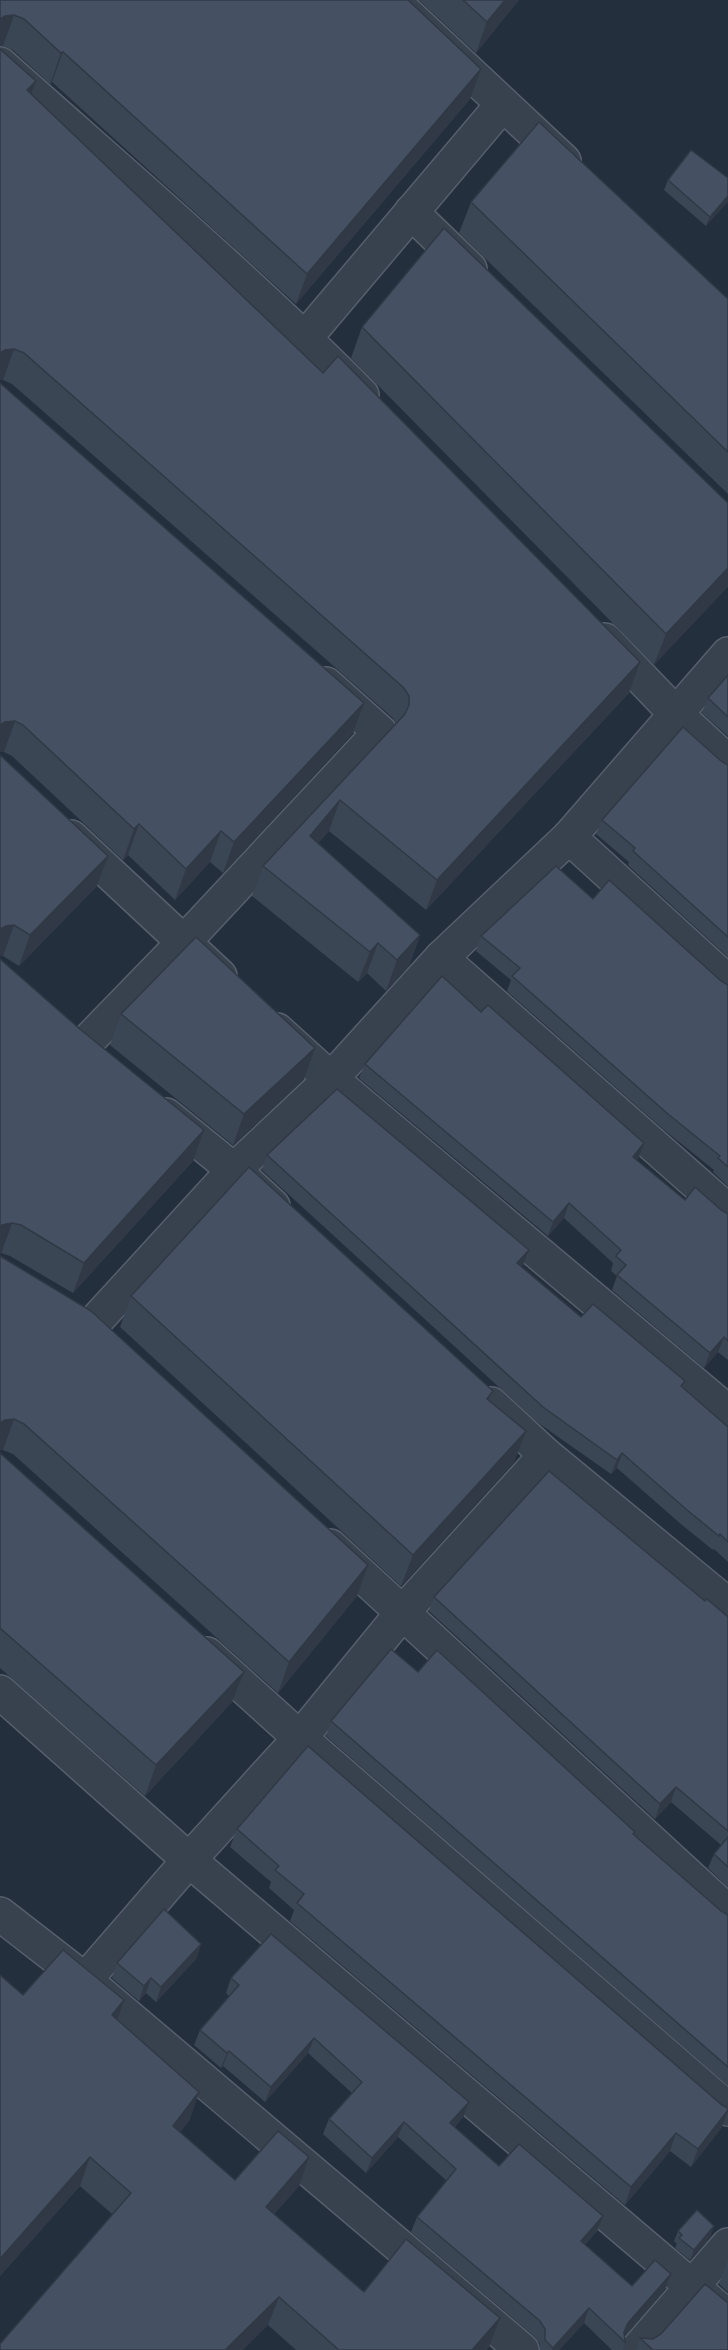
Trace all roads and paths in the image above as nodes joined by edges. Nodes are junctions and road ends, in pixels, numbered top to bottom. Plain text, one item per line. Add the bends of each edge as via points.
1 (392, 0) edge
2 (0, 64) edge
3 (503, 105) junction
4 (581, 178) edge
5 (411, 212) junction
6 (488, 287) edge
7 (305, 338) junction
8 (381, 414) edge
9 (583, 618) edge
10 (728, 654) edge
11 (300, 662) edge
12 (675, 713) junction
13 (728, 762) edge
14 (52, 819) edge
15 (569, 837) junction
16 (183, 943) junction
17 (441, 958) junction
18 (728, 982) edge
19 (57, 1025) edge
20 (82, 1047) junction
21 (109, 1068) edge
22 (331, 1079) junction
23 (144, 1097) edge
24 (234, 1170) junction
25 (728, 1211) edge
26 (294, 1225) edge
27 (60, 1308) edge
28 (91, 1326) junction
29 (117, 1350) edge
30 (468, 1383) edge
31 (728, 1412) edge
32 (546, 1455) junction
33 (308, 1525) edge
34 (728, 1605) edge
35 (403, 1612) junction
36 (186, 1635) edge
37 (0, 1692) edge
38 (300, 1738) junction
39 (189, 1860) junction
40 (728, 1912) edge
41 (0, 1914) edge
42 (85, 1980) junction
43 (728, 2109) edge
44 (728, 2245) edge
45 (693, 2285) junction
46 (728, 2317) edge
47 (522, 2350) edge
48 (636, 2350) edge

1 - 3 street
2 - 7 street
3 - 4 street
3 - 5 street
5 - 6 street
5 - 7 street
7 - 8 street
9 - 12 street
10 - 12 street
11 - 16 street via 380,732
12 - 13 street
12 - 15 street
14 - 16 street
15 - 17 street
15 - 18 street
16 - 20 street
16 - 22 street
17 - 22 street
17 - 25 street
19 - 20 street
20 - 21 street
22 - 24 street
22 - 31 street
23 - 24 street
24 - 26 street
24 - 28 street
27 - 28 street
28 - 29 street
30 - 32 street
32 - 34 street
32 - 35 street
33 - 35 street
35 - 38 street
35 - 40 street
36 - 38 street
37 - 39 street
38 - 39 street
38 - 43 street
39 - 42 street
39 - 45 street
41 - 42 street
42 - 47 street
44 - 45 street
45 - 46 street
45 - 48 street

